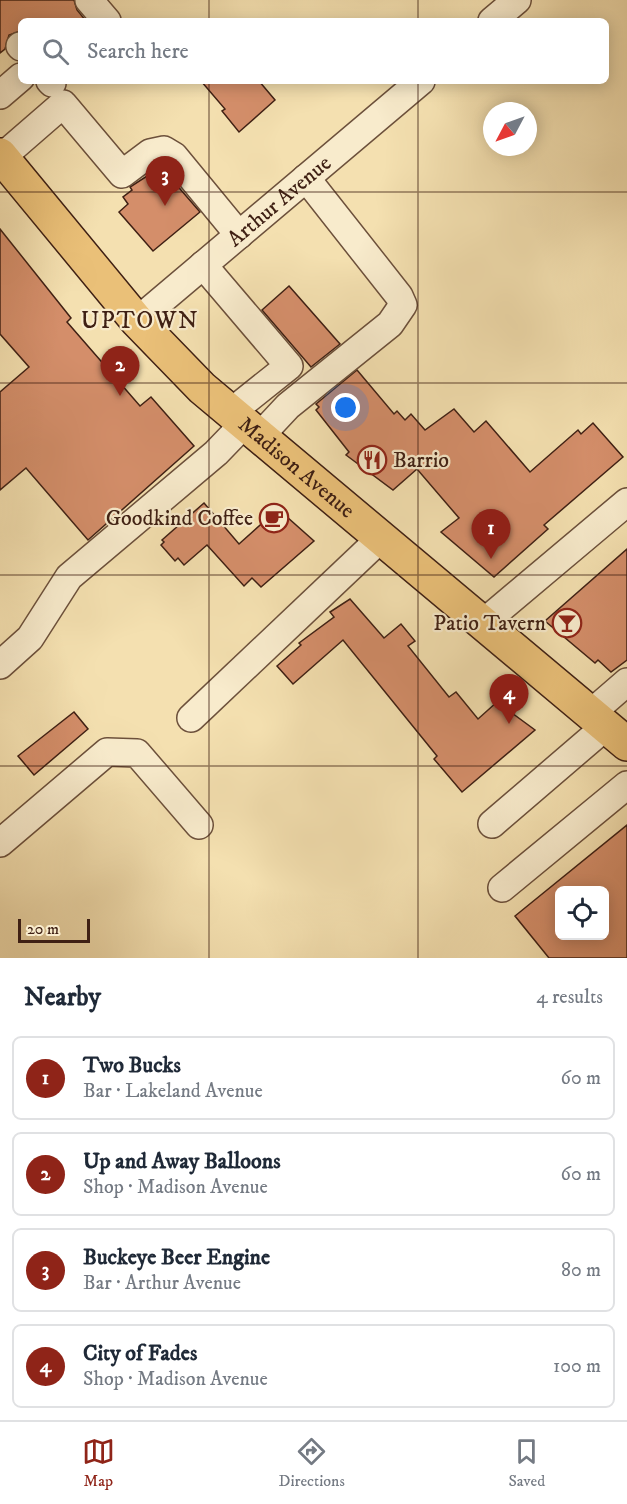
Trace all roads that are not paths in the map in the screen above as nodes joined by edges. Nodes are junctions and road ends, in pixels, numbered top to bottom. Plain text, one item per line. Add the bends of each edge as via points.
1 (89, 0) edge
2 (517, 0) edge
3 (104, 18) edge
4 (496, 18) edge
5 (18, 80) edge
6 (417, 84) edge
7 (0, 95) edge
8 (1, 156) edge
9 (306, 178) junction
10 (239, 235) junction
11 (203, 266) junction
12 (137, 321) junction
13 (244, 425) junction
14 (627, 502) edge
15 (381, 538) junction
16 (482, 624) junction
17 (0, 664) edge
18 (627, 682) edge
19 (191, 718) dead end
20 (607, 728) edge
21 (627, 784) edge
22 (492, 824) dead end
23 (199, 825) dead end
24 (0, 843) edge
25 (502, 888) dead end

1 - 3 street
2 - 4 street
5 - 7 street
6 - 9 street, Arthur Avenue
8 - 10 street via 63,104 122,174 150,153 164,150 174,156
8 - 12 main road, Madison Avenue
9 - 10 street, Arthur Avenue
9 - 13 street via 404,305 390,324 288,406
10 - 11 street, Arthur Avenue
11 - 12 street, Arthur Avenue
11 - 13 street via 289,366
12 - 13 main road, Madison Avenue
13 - 15 main road, Madison Avenue
13 - 17 street via 69,577 30,638
14 - 16 street
15 - 16 main road, Madison Avenue
15 - 19 street
16 - 20 main road, Madison Avenue
18 - 20 street
20 - 22 street
21 - 25 street
23 - 24 street via 137,753 107,752

